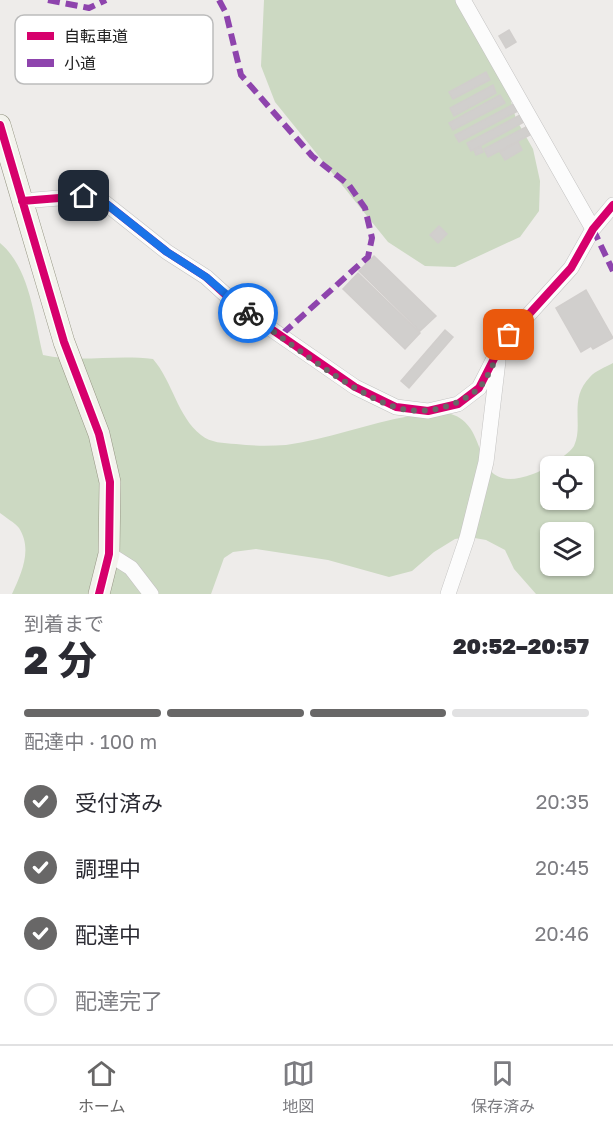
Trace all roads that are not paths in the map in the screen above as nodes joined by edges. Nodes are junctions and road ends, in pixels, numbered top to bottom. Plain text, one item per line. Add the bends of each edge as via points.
1 (463, 0) edge
2 (0, 125) edge
3 (22, 201) junction
4 (613, 205) edge
5 (593, 229) junction
6 (501, 345) junction
7 (109, 554) junction
8 (99, 594) edge
9 (151, 594) edge
10 (448, 594) edge

1 - 5 street
2 - 3 street
3 - 6 street via 84,196 104,202 272,330 355,387 396,408 428,411 458,404 480,388
3 - 7 street via 64,342 99,434 111,492
4 - 5 street
5 - 6 street via 564,276
6 - 10 street via 486,462
7 - 8 street
7 - 9 street via 131,568

